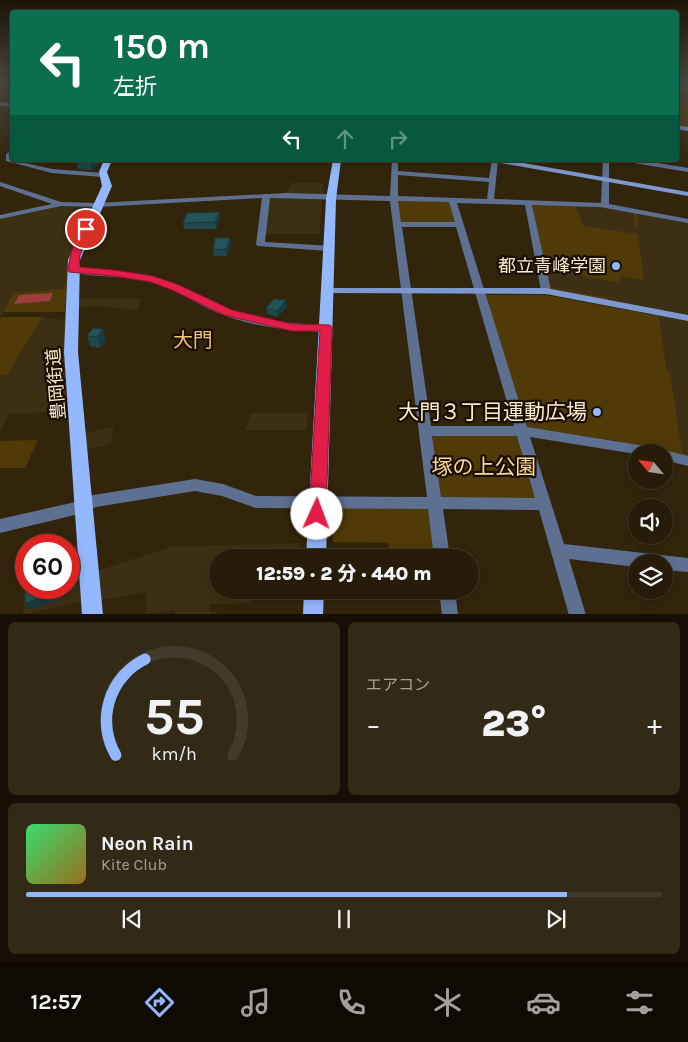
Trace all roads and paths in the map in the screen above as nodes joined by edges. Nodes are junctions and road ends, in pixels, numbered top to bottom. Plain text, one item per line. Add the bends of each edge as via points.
1 (18, 162) edge
2 (107, 162) edge
3 (337, 162) edge
4 (394, 162) edge
5 (495, 162) edge
6 (507, 162) edge
7 (606, 162) edge
8 (662, 163) edge
9 (688, 170) edge
10 (394, 173) junction
11 (103, 175) junction
12 (605, 179) junction
13 (492, 180) junction
14 (0, 184) edge
15 (688, 194) edge
16 (266, 196) junction
17 (331, 197) junction
18 (394, 198) junction
19 (452, 200) junction
20 (490, 202) junction
21 (528, 203) junction
22 (61, 204) junction
23 (98, 205) junction
24 (605, 205) junction
25 (0, 216) edge
26 (688, 221) edge
27 (398, 224) junction
28 (459, 224) junction
29 (329, 248) junction
30 (73, 270) junction
31 (328, 291) junction
32 (407, 291) junction
33 (480, 291) junction
34 (546, 291) junction
35 (688, 318) edge
36 (326, 328) junction
37 (426, 430) junction
38 (522, 431) junction
39 (628, 447) edge
40 (673, 457) edge
41 (688, 461) edge
42 (318, 503) junction
43 (435, 504) junction
44 (543, 504) junction
45 (83, 507) junction
46 (0, 526) edge
47 (316, 549) edge
48 (441, 549) edge
49 (559, 551) junction
50 (628, 559) edge
51 (673, 564) edge
52 (688, 565) edge
53 (314, 599) edge
54 (448, 599) edge
55 (93, 614) edge
56 (313, 614) edge
57 (450, 614) edge
58 (578, 614) edge

1 - 11 street via 49,170
2 - 11 main road, 豊岡街道
3 - 17 main road
4 - 10 street
5 - 13 street
6 - 12 street
7 - 12 street
8 - 9 street
10 - 13 street
10 - 18 street
11 - 23 main road, 豊岡街道 via 107,184
12 - 15 street
12 - 24 street
13 - 20 street
14 - 22 street
16 - 17 street
16 - 23 street
16 - 29 street via 260,244
17 - 18 street
17 - 29 main road
18 - 19 street
18 - 27 street
19 - 20 street
19 - 28 street
20 - 21 street
21 - 24 street
21 - 34 street
22 - 23 street
22 - 25 street
23 - 30 main road, 豊岡街道 via 75,255
24 - 26 street
27 - 28 street
27 - 32 street
28 - 33 street
29 - 31 main road
30 - 36 street via 153,280 228,313 292,327
30 - 45 main road, 豊岡街道 via 71,352
31 - 32 street
31 - 36 main road
32 - 33 street
32 - 37 street
33 - 34 street
33 - 38 street
34 - 35 street
36 - 42 main road
37 - 38 street
37 - 43 street
38 - 39 street
38 - 44 street
40 - 41 street
42 - 43 street
42 - 45 street via 256,502 223,490 195,485 112,497
42 - 47 main road
43 - 44 street
43 - 48 street
44 - 49 street
45 - 46 street
45 - 55 main road, 豊岡街道
49 - 50 street
49 - 58 street
51 - 52 street
53 - 56 main road
54 - 57 street

